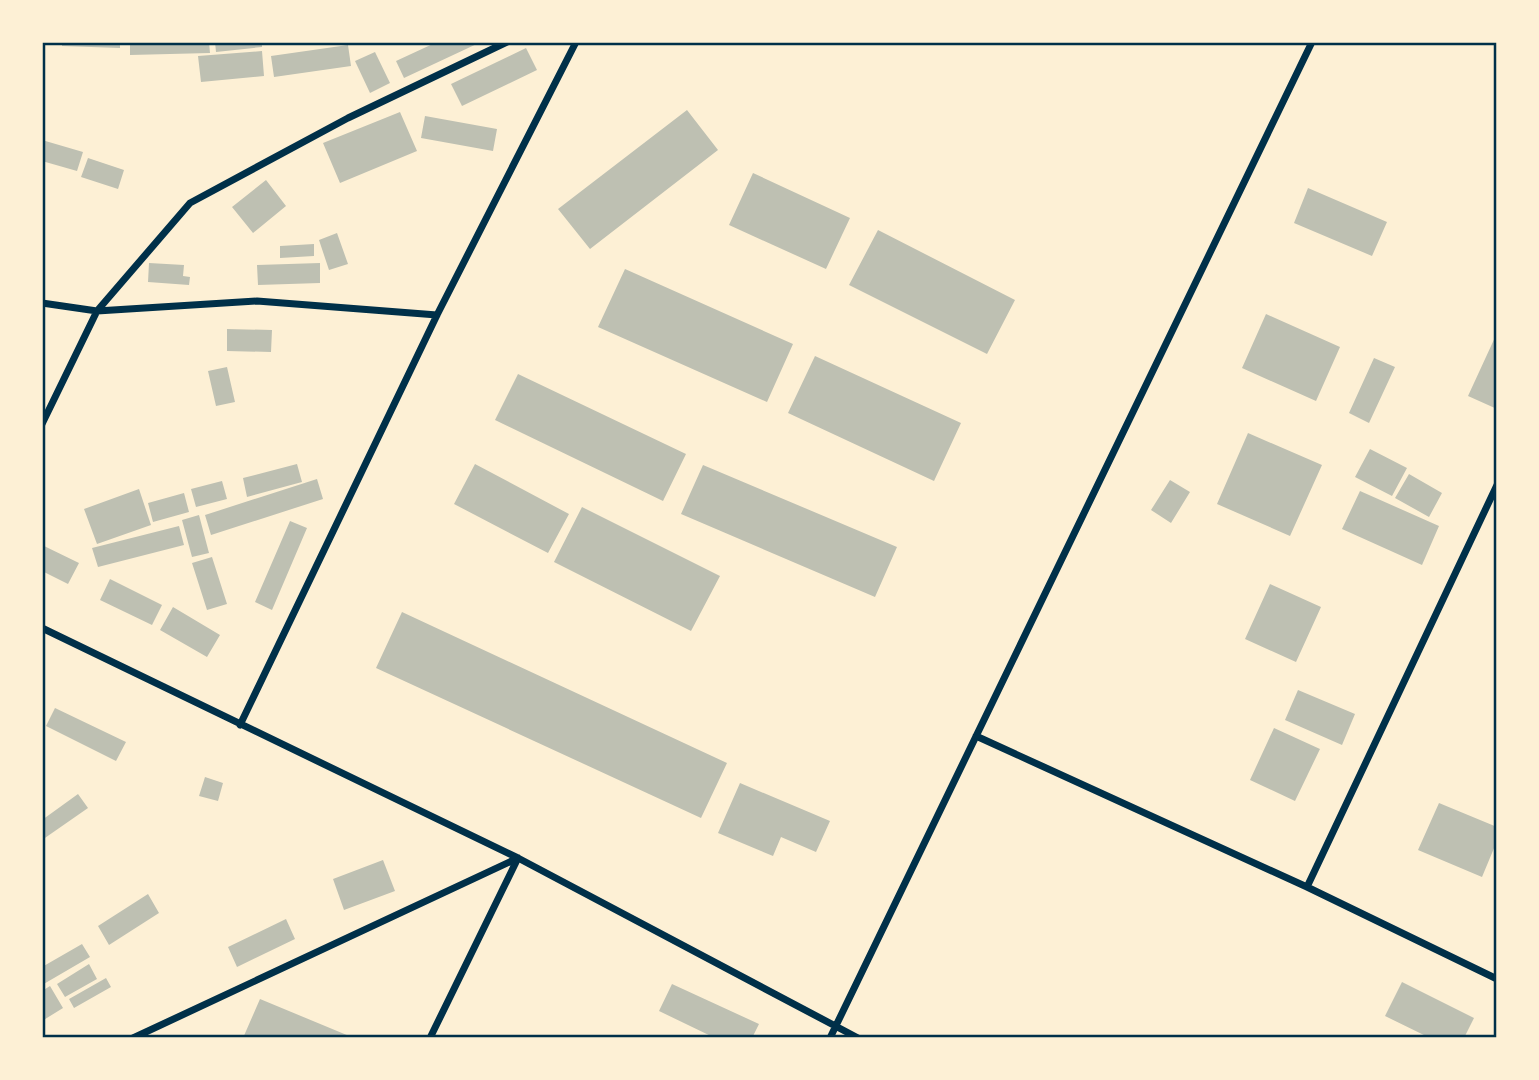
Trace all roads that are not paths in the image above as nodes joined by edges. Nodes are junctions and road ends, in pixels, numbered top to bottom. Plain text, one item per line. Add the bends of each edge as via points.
1 (507, 42) edge
2 (576, 42) edge
3 (1312, 42) edge
4 (42, 303) edge
5 (97, 311) junction
6 (437, 315) junction
7 (42, 424) edge
8 (1497, 485) edge
9 (42, 628) edge
10 (240, 725) junction
11 (976, 736) junction
12 (518, 858) junction
13 (1307, 887) junction
14 (1497, 979) edge
15 (835, 1027) junction
16 (133, 1038) edge
17 (430, 1038) edge
18 (830, 1038) edge
19 (858, 1038) edge

1 - 5 street via 348,118 190,203
2 - 6 street
3 - 11 street
4 - 5 street
5 - 6 street via 257,301
5 - 7 street
6 - 10 street
8 - 13 street
9 - 10 street
10 - 12 street
11 - 13 street
11 - 15 street
12 - 15 street
12 - 16 street
12 - 17 street
13 - 14 street
15 - 18 street
15 - 19 street

